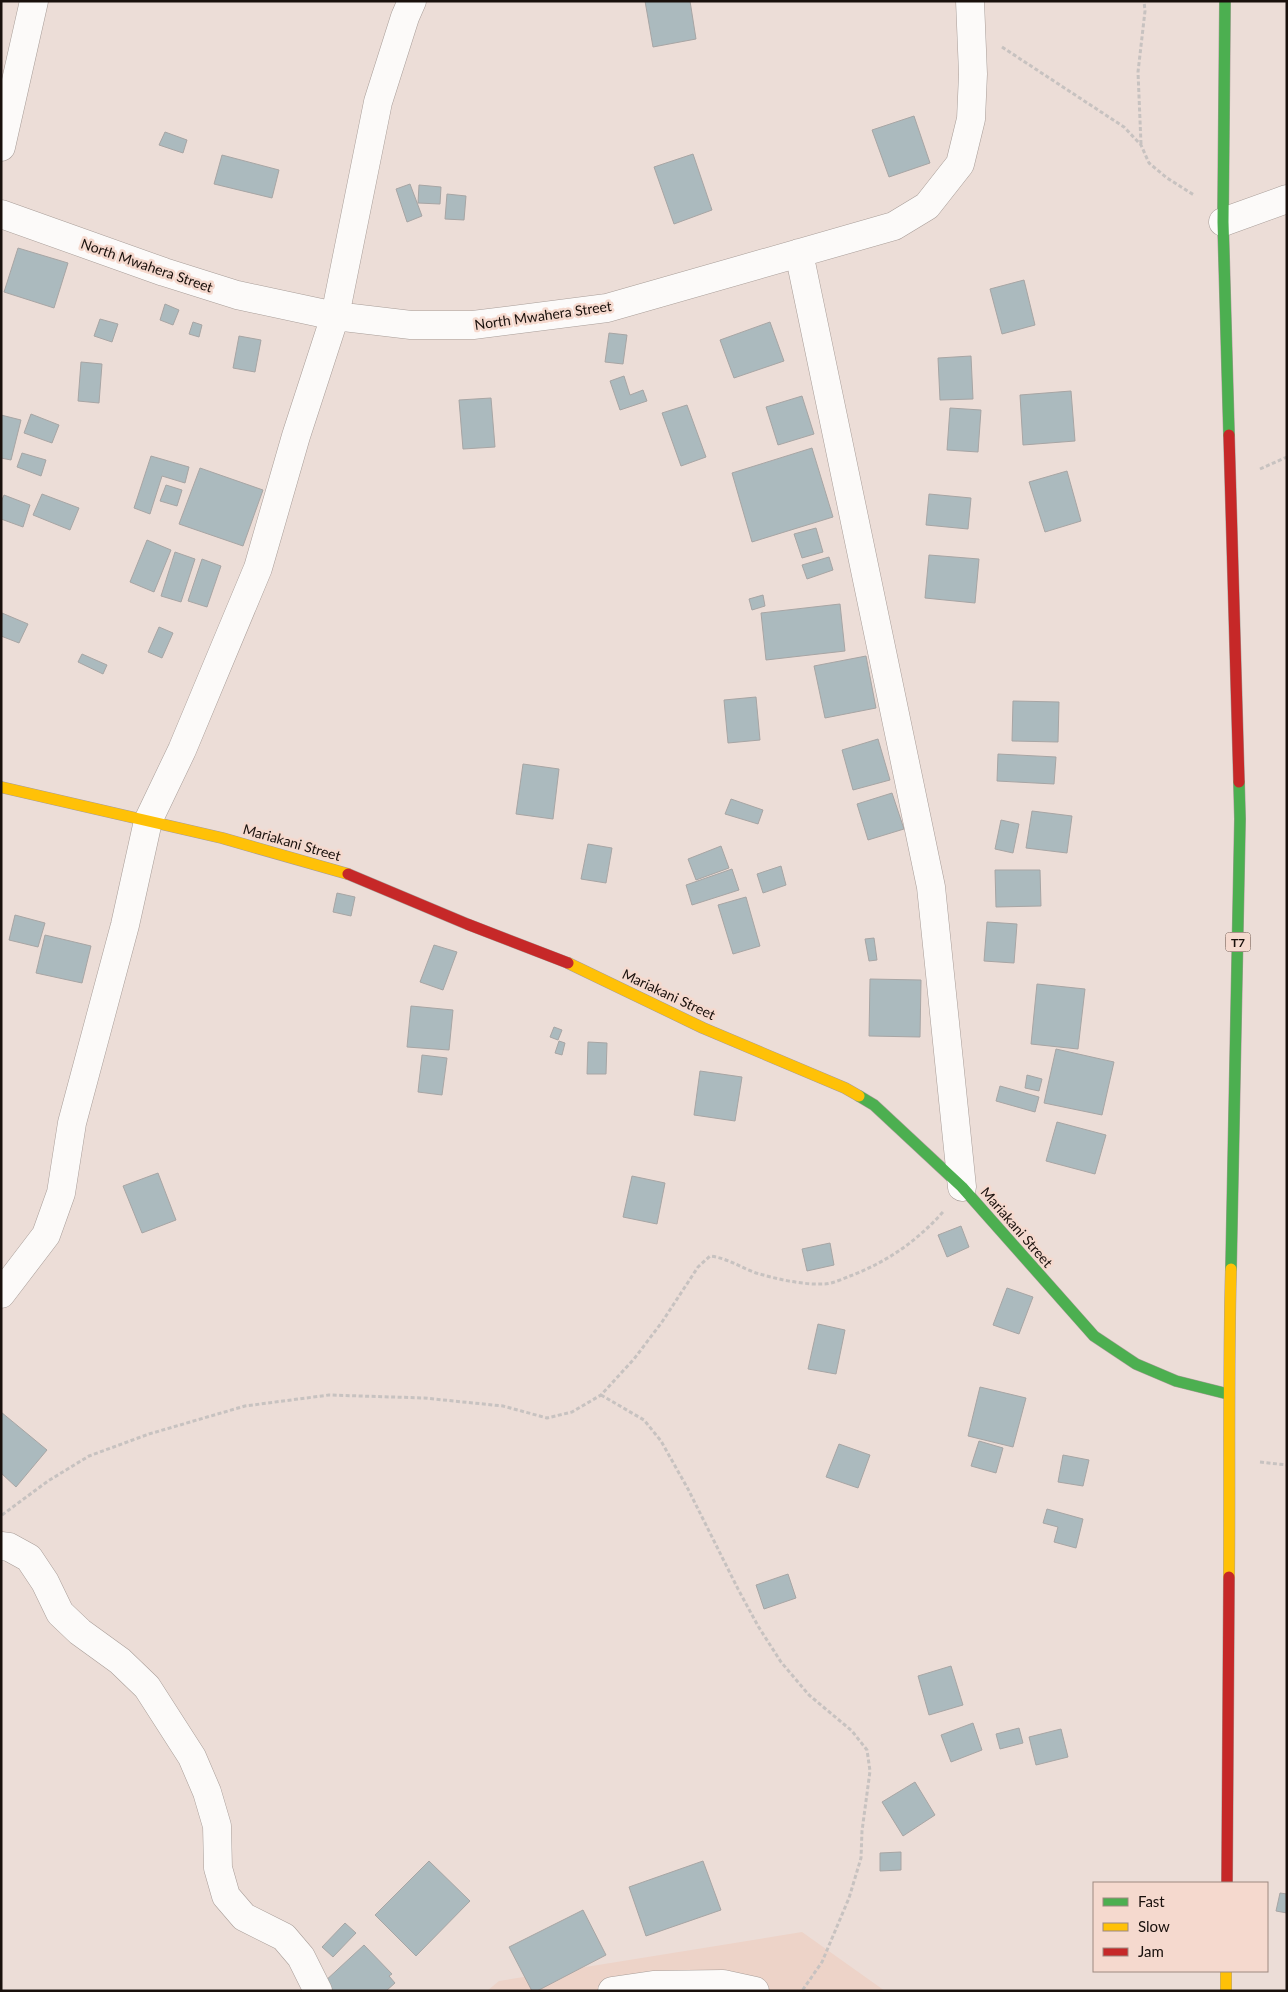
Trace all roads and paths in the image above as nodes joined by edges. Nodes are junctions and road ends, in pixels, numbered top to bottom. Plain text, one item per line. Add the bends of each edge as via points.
1 (34, 1) edge
2 (412, 1) edge
3 (1144, 1) edge
4 (1225, 1) edge
5 (970, 13) edge
6 (1142, 145) junction
7 (1, 147) edge
8 (1287, 199) edge
9 (1, 214) edge
10 (1223, 216) junction
11 (800, 253) junction
12 (335, 316) junction
13 (1, 787) edge
14 (148, 821) junction
15 (962, 1187) junction
16 (1, 1294) edge
17 (1228, 1394) junction
18 (601, 1395) junction
19 (1, 1516) edge
20 (1, 1546) edge
21 (1227, 1882) edge
22 (1226, 1972) edge
23 (318, 1991) edge
24 (612, 1991) edge
25 (755, 1991) edge
26 (802, 1991) edge
27 (1226, 1991) edge

1 - 7 street
2 - 12 street via 378,102
3 - 6 path via 1138,72
4 - 10 main road, T7
5 - 6 path via 1000,46 1124,127
5 - 11 street, North Mwahera Street via 971,119 960,164 927,206 894,226
6 - 10 path via 1146,158 1155,168
8 - 10 street
9 - 12 street, North Mwahera Street via 236,295
10 - 17 main road, T7 via 1240,819
11 - 12 street, North Mwahera Street via 607,308 473,325 411,325
11 - 15 street via 931,887
12 - 14 street via 258,568 182,750
13 - 14 main road, Mariakani Street
14 - 15 main road, Mariakani Street via 356,876 575,966 703,1028 821,1076 874,1105
14 - 16 street via 125,925 72,1123 61,1193 46,1235
15 - 17 main road, Mariakani Street via 1094,1336 1136,1364 1176,1381
15 - 18 path via 931,1225 900,1252 866,1270 826,1284 801,1283 710,1256 698,1268 634,1359
17 - 21 main road, T7
18 - 19 path via 572,1412 547,1418 502,1406 424,1398 329,1395 245,1406 149,1434 89,1456
18 - 26 path via 644,1420 661,1442 758,1626 781,1662 809,1695 852,1731 867,1750 870,1771 861,1858 849,1898 822,1962
20 - 23 street via 29,1558 60,1613 147,1687 192,1756 207,1792 217,1826 218,1868 226,1896 244,1917 284,1937 301,1956
22 - 27 main road
24 - 25 street via 653,1985 722,1984

